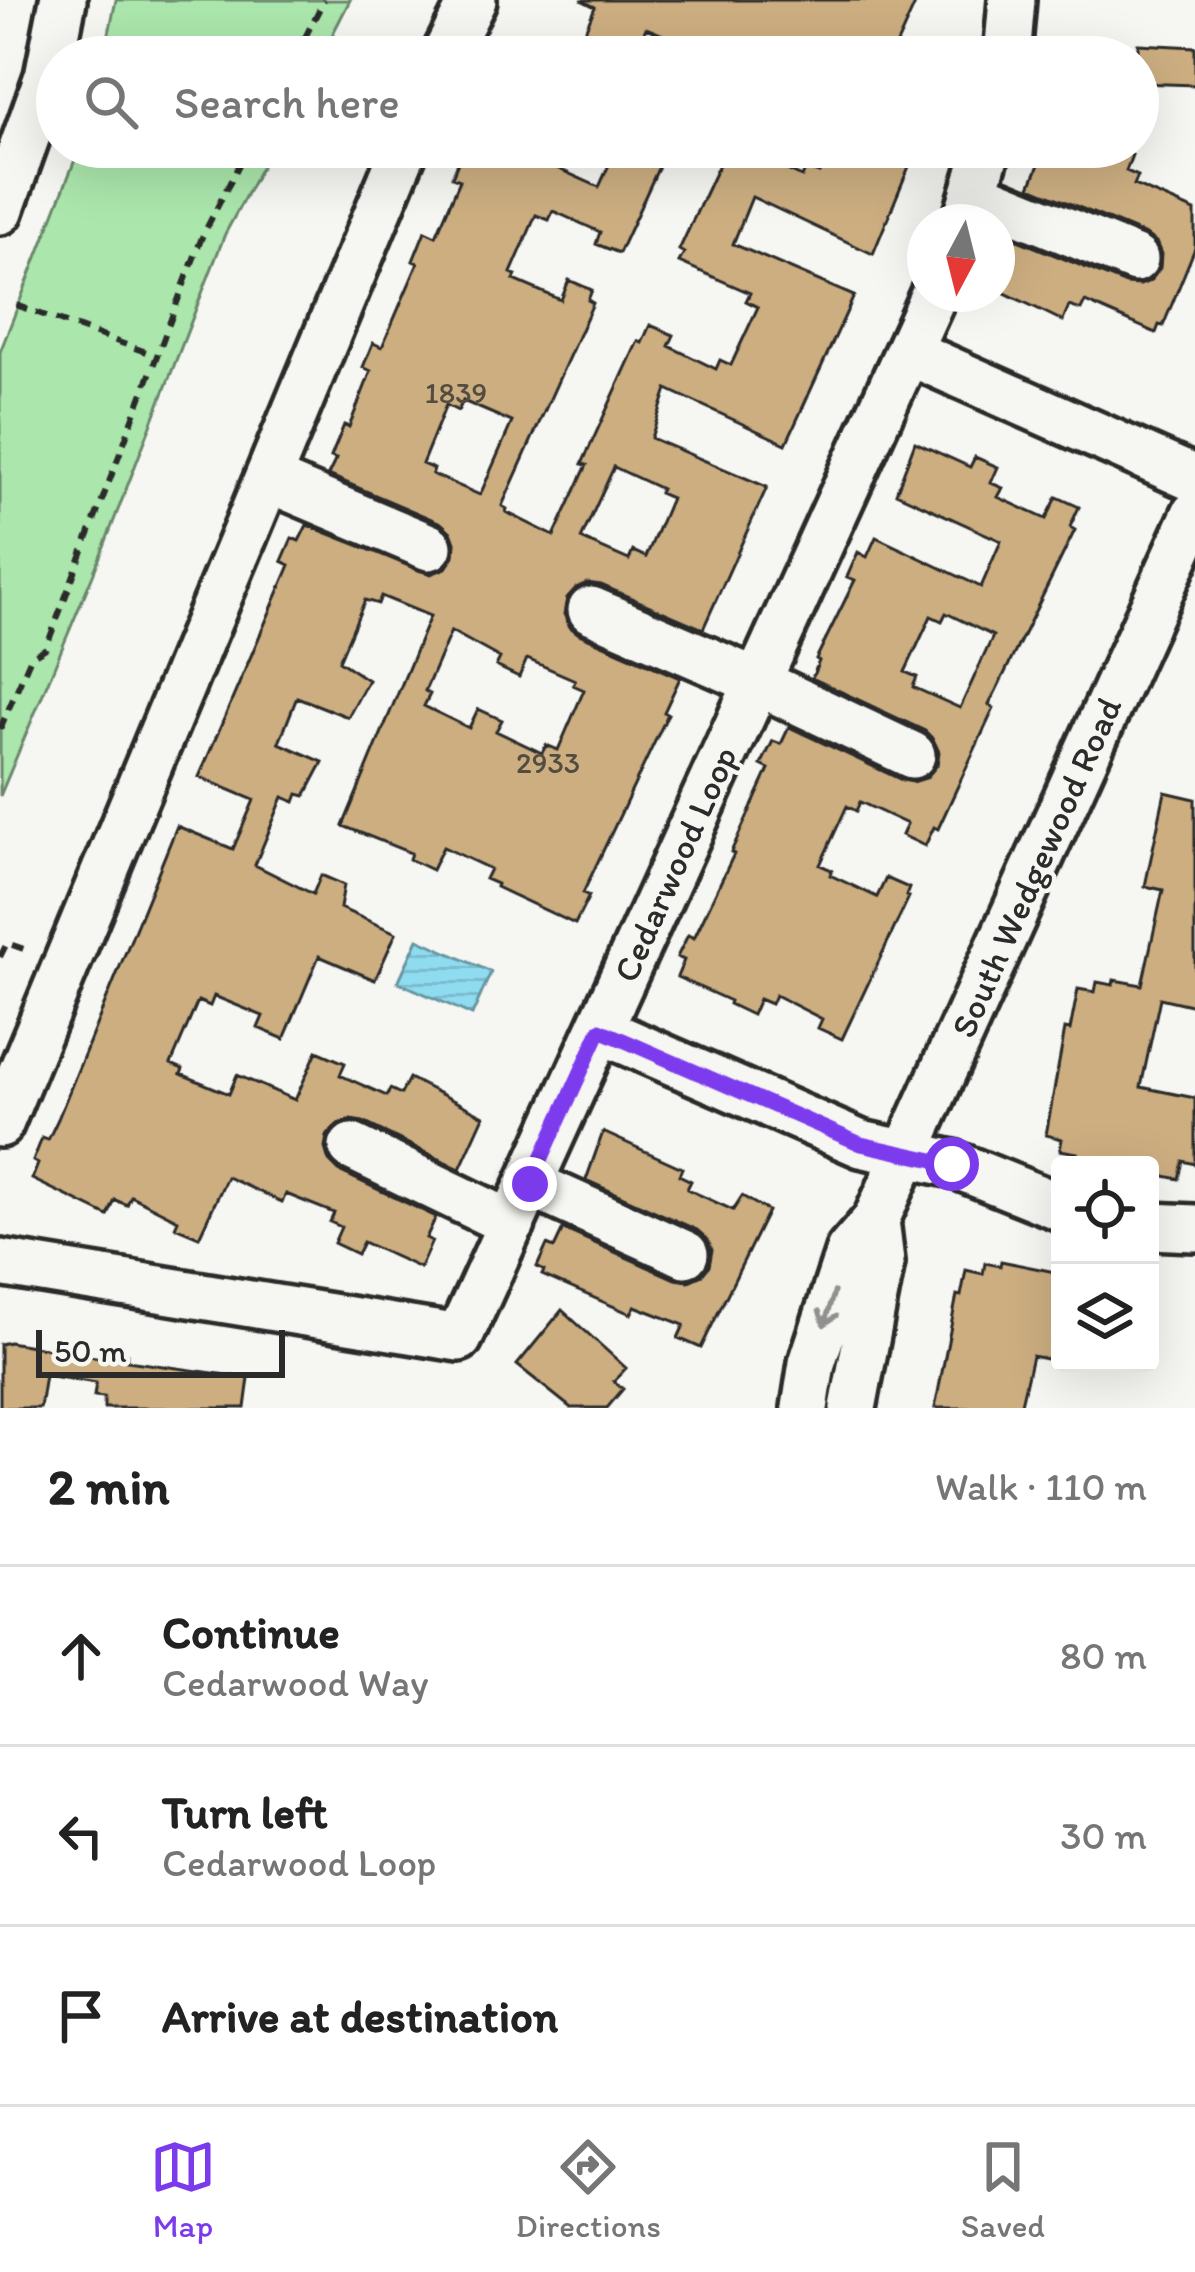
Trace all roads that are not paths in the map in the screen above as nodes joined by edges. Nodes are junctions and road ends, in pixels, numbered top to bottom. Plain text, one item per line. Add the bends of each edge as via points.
1 (63, 0) edge
2 (473, 0) edge
3 (1012, 0) edge
4 (56, 36) edge
5 (454, 36) edge
6 (1009, 36) edge
7 (36, 119) edge
8 (396, 168) edge
9 (981, 168) edge
10 (970, 204) edge
11 (0, 211) edge
12 (1015, 222) edge
13 (1135, 259) dead end
14 (926, 312) edge
15 (909, 352) junction
16 (268, 479) junction
17 (1195, 479) edge
18 (1195, 514) edge
19 (429, 547) dead end
20 (591, 610) dead end
21 (758, 682) junction
22 (913, 754) dead end
23 (600, 1030) junction
24 (0, 1124) edge
25 (352, 1147) dead end
26 (907, 1154) junction
27 (1051, 1203) edge
28 (521, 1204) junction
29 (877, 1220) junction
30 (1159, 1226) edge
31 (1195, 1228) edge
32 (686, 1254) dead end
33 (0, 1263) edge
34 (806, 1408) edge
35 (853, 1408) edge

1 - 4 street
2 - 5 street
3 - 6 street
7 - 11 street
8 - 16 street
9 - 10 street
12 - 13 street
14 - 15 street, Cedarwood Loop
15 - 17 street
15 - 21 street, Cedarwood Loop
16 - 19 street
16 - 24 street
18 - 26 street, South Wedgewood Road
20 - 21 street
21 - 22 street
21 - 23 street, Cedarwood Loop
23 - 26 street via 861,1144
23 - 28 street, Cedarwood Loop
25 - 28 street
26 - 27 street
26 - 29 street, South Wedgewood Road
28 - 32 street
28 - 33 street, Cedarwood Loop via 460,1338
29 -> 34 street, South Wedgewood Road via 849,1251 812,1363
29 - 35 street, South Wedgewood Road via 881,1262
30 - 31 street

